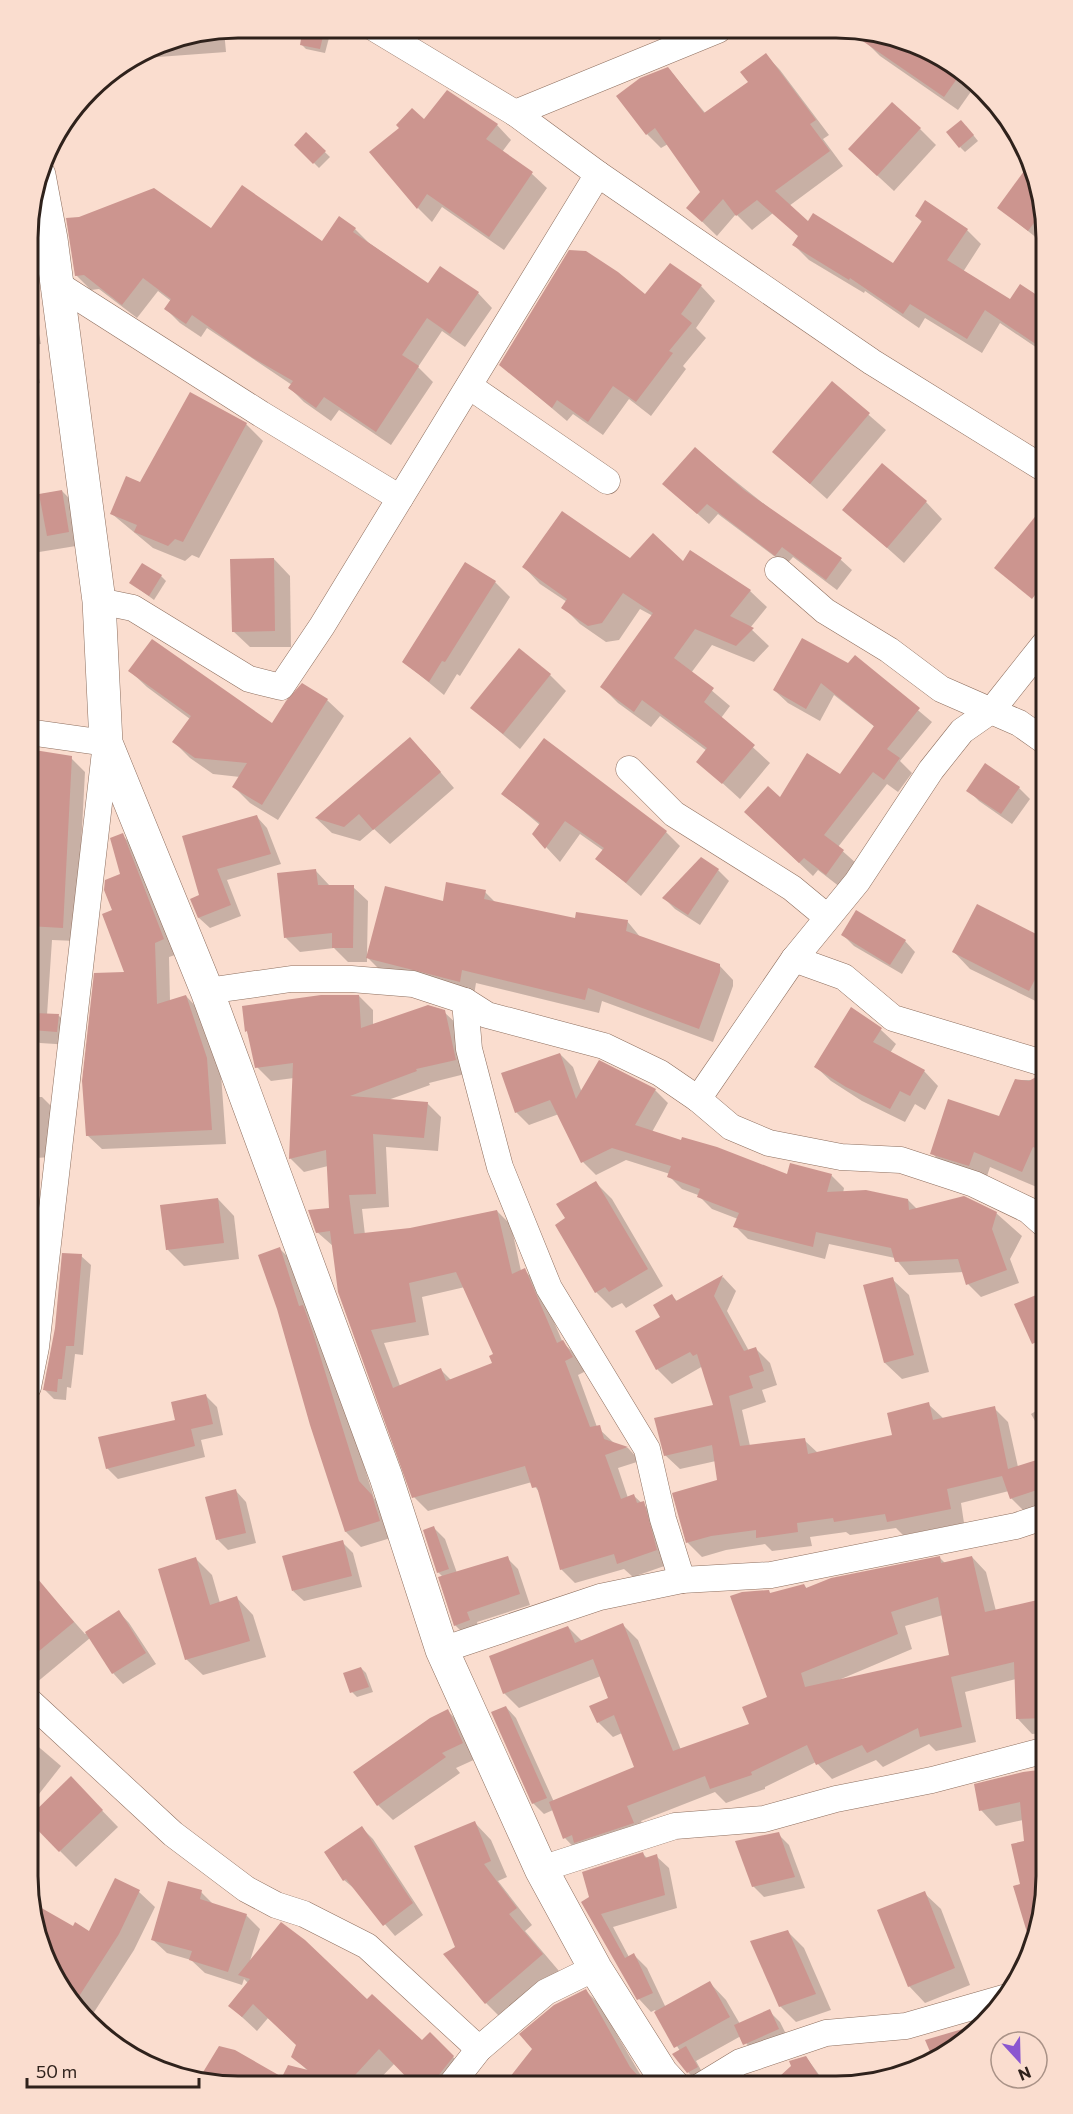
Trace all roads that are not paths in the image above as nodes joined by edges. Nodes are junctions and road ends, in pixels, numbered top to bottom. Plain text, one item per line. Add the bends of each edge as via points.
1 (390, 38) edge
2 (699, 38) edge
3 (515, 114) junction
4 (598, 174) junction
5 (39, 208) edge
6 (40, 242) edge
7 (57, 284) junction
8 (469, 386) junction
9 (1036, 464) edge
10 (607, 481) dead end
11 (400, 498) junction
12 (778, 570) dead end
13 (99, 601) junction
14 (1036, 655) edge
15 (992, 710) junction
16 (38, 733) edge
17 (1036, 735) edge
18 (106, 743) junction
19 (629, 769) dead end
20 (827, 917) junction
21 (794, 959) junction
22 (207, 991) junction
23 (465, 1001) junction
24 (1036, 1061) edge
25 (698, 1099) junction
26 (1035, 1217) edge
27 (38, 1335) edge
28 (1035, 1520) edge
29 (682, 1580) junction
30 (442, 1650) junction
31 (38, 1709) edge
32 (1035, 1753) edge
33 (541, 1869) junction
34 (595, 1968) junction
35 (991, 2002) edge
36 (479, 2049) junction
37 (458, 2076) edge
38 (664, 2076) edge
39 (717, 2076) edge

1 - 3 street
2 - 3 street
3 - 4 street
4 - 8 street
4 - 9 street via 872,362
5 - 6 street
6 - 7 street
7 - 11 street
7 - 13 street
8 - 10 street
8 - 11 street
11 - 13 street via 281,687 249,679 134,608
12 - 15 street via 825,611 890,650 940,689
13 - 18 street
14 - 15 street
15 - 17 street
15 - 20 street via 962,731 857,882
16 - 18 street
18 - 22 street
18 - 27 street
19 - 20 street via 674,814 792,888
20 - 21 street
21 - 24 street via 844,977 892,1018
21 - 25 street
22 - 23 street via 291,979 351,979 413,984
22 - 30 street via 386,1476
23 - 25 street via 487,1015 604,1046 660,1073
23 - 29 street via 469,1049 500,1167 549,1288 647,1449
25 - 26 street via 731,1128 769,1143 841,1157 901,1160 974,1184
28 - 29 street via 771,1575
29 - 30 street via 600,1597
30 - 33 street
31 - 36 street via 173,1834 246,1888 368,1946
32 - 33 street via 764,1819 675,1826
33 - 34 street
34 - 36 street via 546,1992
34 - 38 street
35 - 39 street via 906,2026 826,2033 740,2062
36 - 37 street

